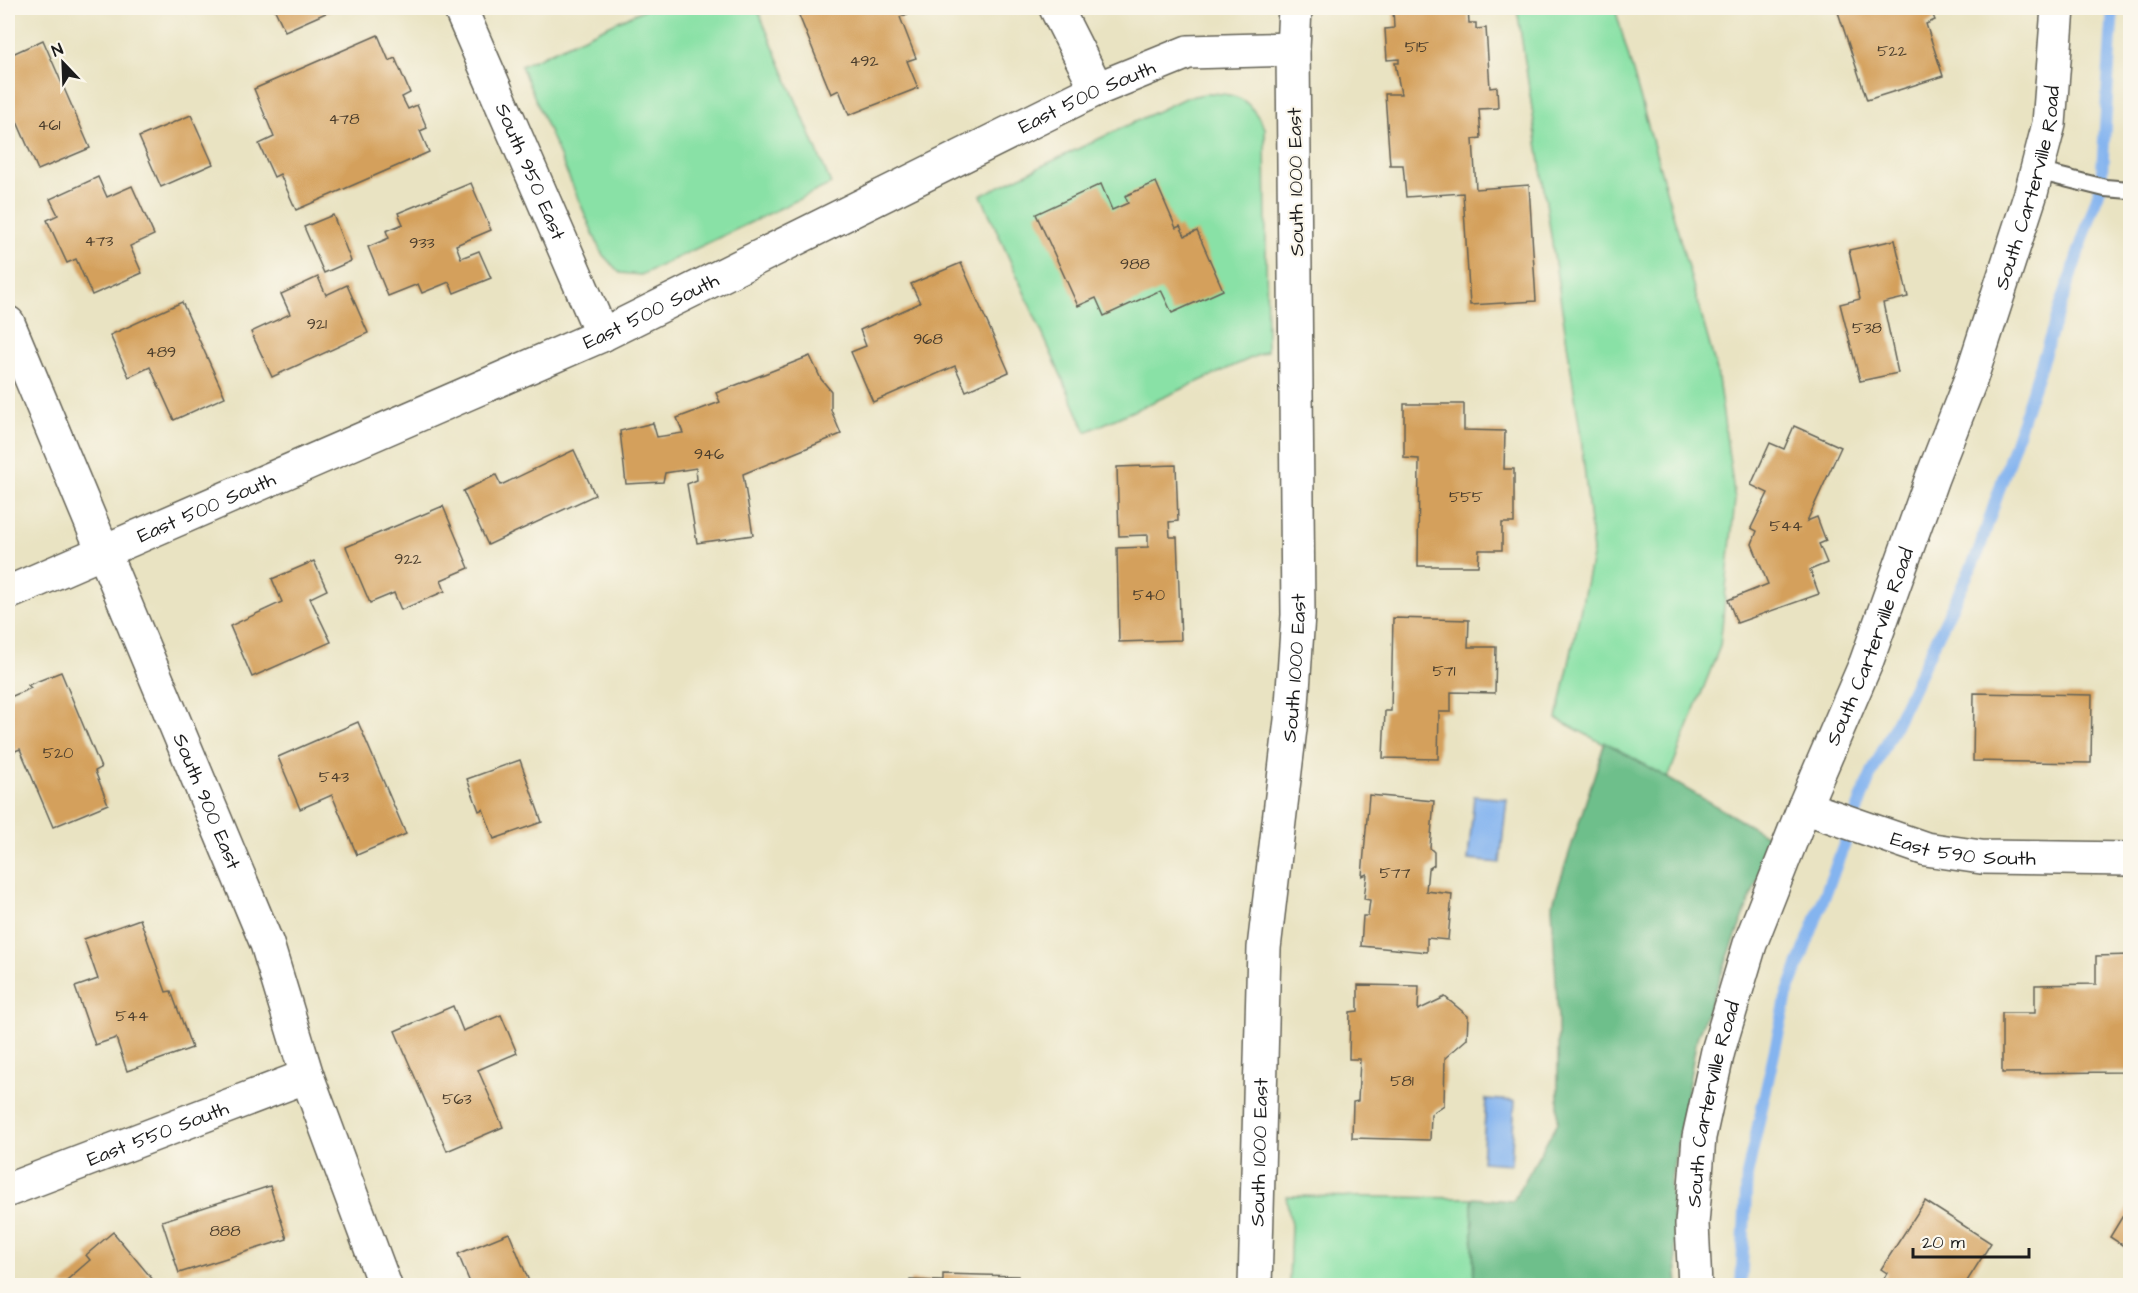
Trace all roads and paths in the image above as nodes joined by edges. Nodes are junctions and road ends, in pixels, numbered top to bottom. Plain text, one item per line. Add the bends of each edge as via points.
1 (460, 8) edge
2 (1056, 8) edge
3 (1295, 8) edge
4 (2058, 8) edge
5 (1293, 49) junction
6 (1097, 89) junction
7 (2037, 171) junction
8 (2130, 190) edge
9 (8, 323) edge
10 (602, 335) junction
11 (104, 550) junction
12 (8, 593) edge
13 (1804, 807) junction
14 (2130, 859) edge
15 (308, 1076) junction
16 (8, 1190) edge
17 (385, 1286) edge
18 (1255, 1286) edge
19 (1695, 1286) edge

1 - 10 street, South 950 East
2 - 6 street
3 - 5 street, South 1000 East
4 - 7 street, South Carterville Road via 2049,124
5 - 6 street, East 500 South via 1188,52
5 - 18 street, South 1000 East via 1298,615 1291,720 1264,948
6 - 10 street, East 500 South
7 - 8 lane
7 - 13 street, South Carterville Road via 1970,381 1866,663
9 - 11 street, South 900 East
10 - 11 street, East 500 South
11 - 12 street, East 500 South
11 - 15 street, South 900 East via 267,944
13 - 14 street, East 590 South via 1926,849 1981,857
13 - 19 street, South Carterville Road via 1750,944 1718,1051 1699,1137 1692,1224
15 - 16 street, East 550 South
15 - 17 street, South 900 East

